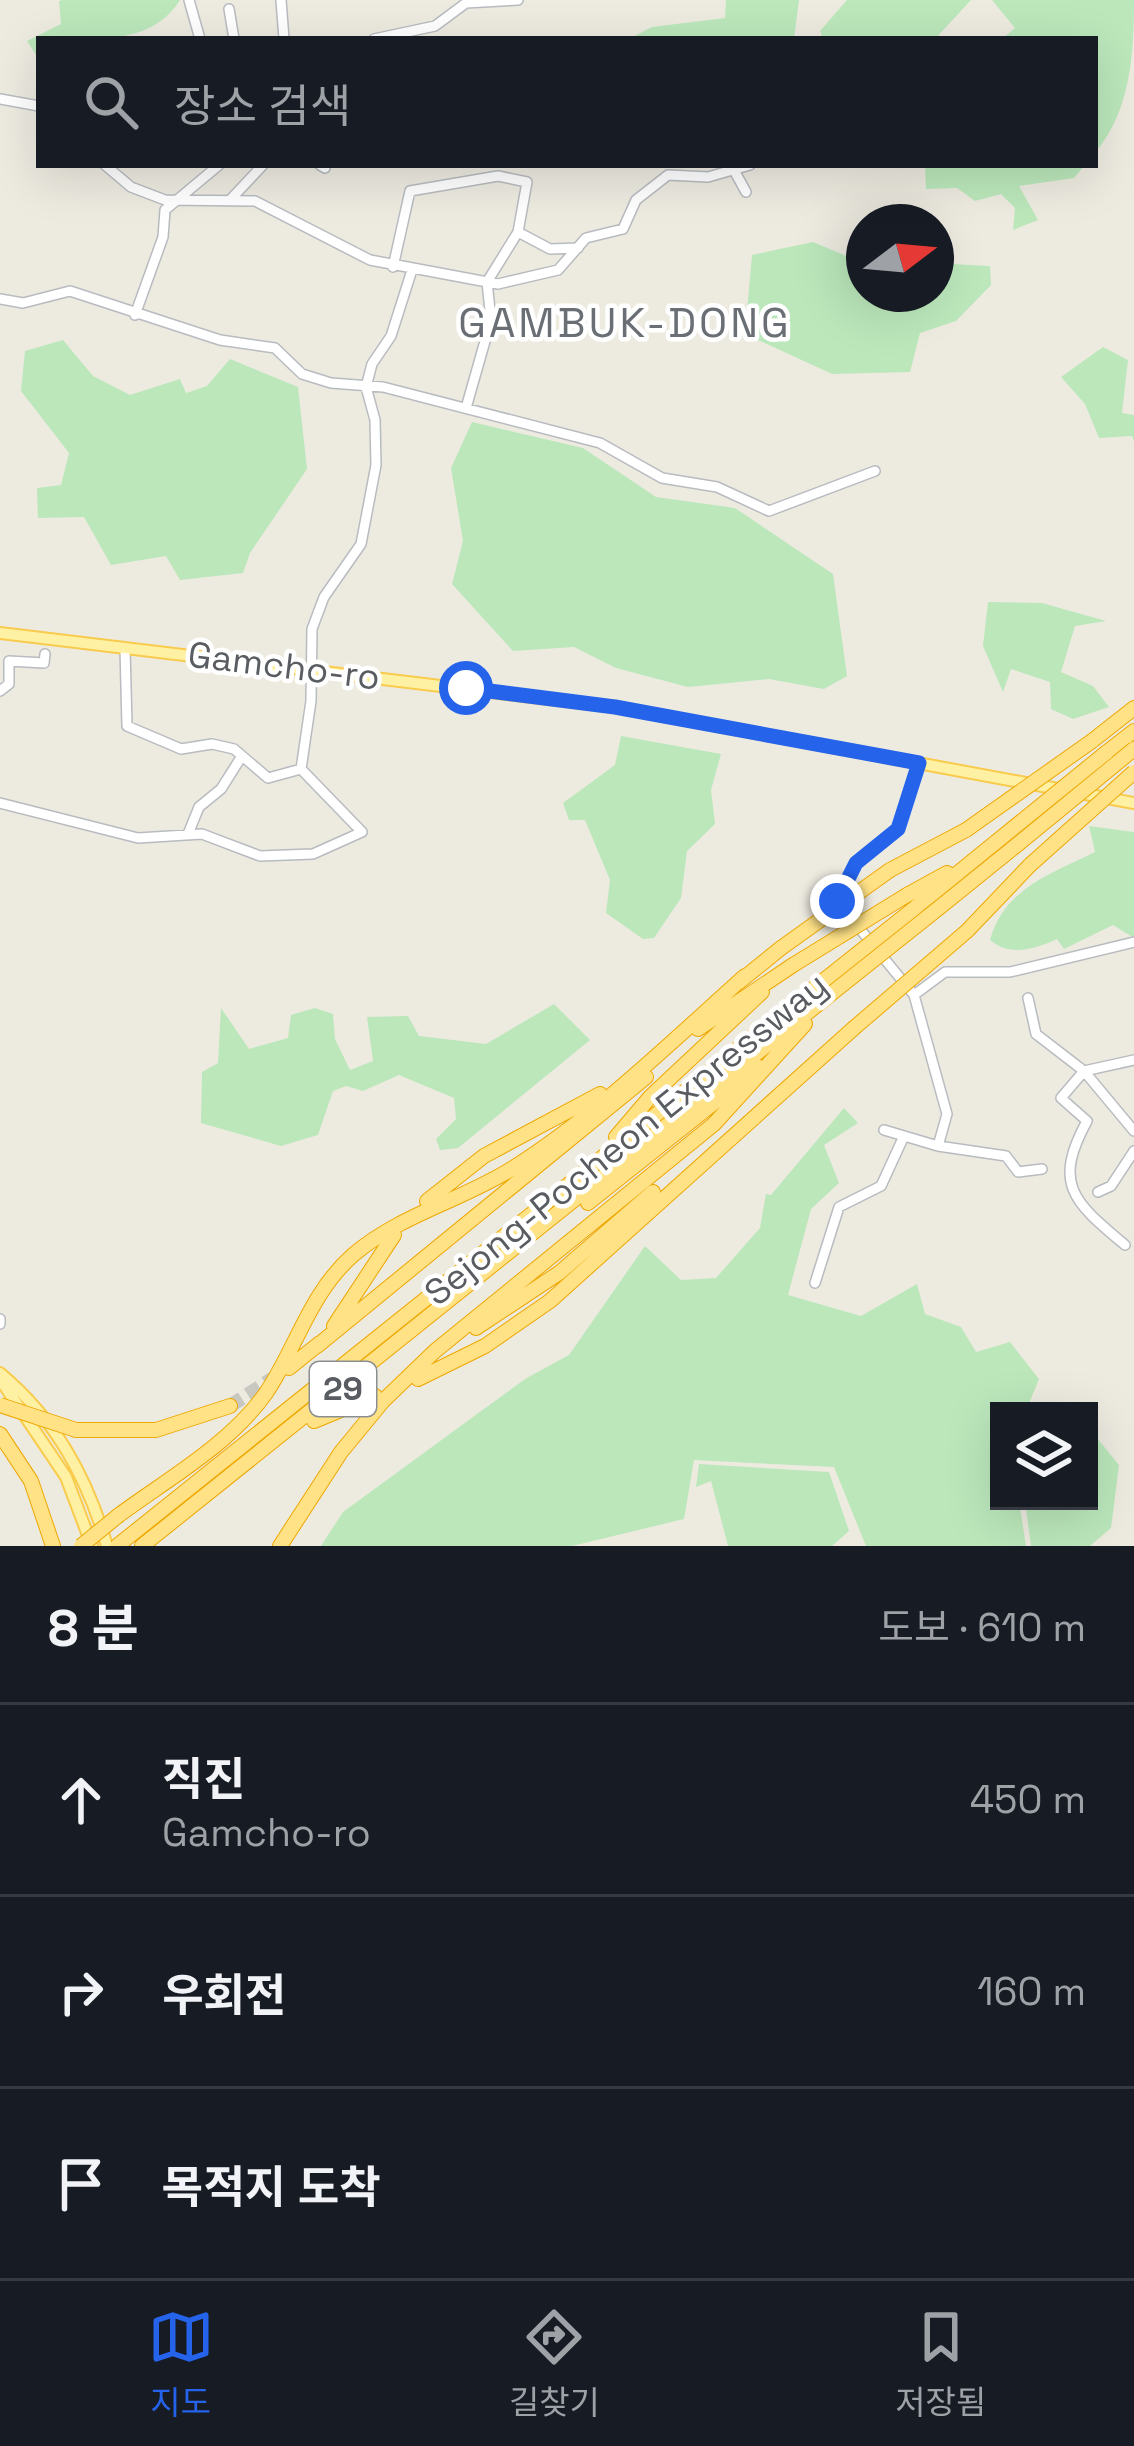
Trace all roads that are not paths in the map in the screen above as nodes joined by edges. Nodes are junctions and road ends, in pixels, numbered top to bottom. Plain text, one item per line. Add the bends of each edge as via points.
1 (189, 0) edge
2 (281, 0) edge
3 (518, 0) edge
4 (229, 9) dead end
5 (199, 36) edge
6 (234, 36) edge
7 (284, 36) edge
8 (388, 36) edge
9 (0, 99) edge
10 (36, 105) edge
11 (109, 168) edge
12 (215, 168) edge
13 (260, 168) edge
14 (744, 168) edge
15 (735, 172) junction
16 (746, 192) dead end
17 (230, 200) junction
18 (175, 201) junction
19 (518, 232) junction
20 (578, 248) junction
21 (393, 267) junction
22 (412, 270) junction
23 (488, 282) junction
24 (0, 299) edge
25 (135, 315) junction
26 (366, 387) junction
27 (466, 408) junction
28 (875, 471) dead end
29 (0, 633) edge
30 (37, 638) junction
31 (61, 640) junction
32 (124, 648) junction
33 (45, 654) junction
34 (310, 669) junction
35 (0, 692) edge
36 (1134, 708) edge
37 (1134, 731) edge
38 (1134, 749) edge
39 (239, 759) junction
40 (919, 763) junction
41 (301, 769) junction
42 (1134, 772) edge
43 (0, 802) edge
44 (1134, 803) edge
45 (188, 834) junction
46 (912, 901) junction
47 (1134, 942) edge
48 (793, 965) junction
49 (745, 976) junction
50 (827, 987) junction
51 (914, 995) junction
52 (1028, 998) dead end
53 (854, 1028) junction
54 (791, 1040) junction
55 (1134, 1060) edge
56 (1084, 1071) junction
57 (884, 1130) dead end
58 (1134, 1131) edge
59 (904, 1136) junction
60 (938, 1146) junction
61 (1134, 1151) edge
62 (596, 1161) junction
63 (1042, 1169) dead end
64 (1098, 1192) dead end
65 (427, 1201) dead end
66 (394, 1235) dead end
67 (1124, 1245) dead end
68 (815, 1283) dead end
69 (472, 1286) junction
70 (316, 1346) junction
71 (435, 1351) junction
72 (289, 1368) tunnel mouth
73 (0, 1376) edge
74 (418, 1379) dead end
75 (375, 1396) dead end
76 (0, 1405) edge
77 (230, 1406) tunnel mouth
78 (4, 1440) edge
79 (273, 1444) junction
80 (140, 1541) edge
81 (52, 1546) edge
82 (81, 1546) edge
83 (92, 1546) edge
84 (107, 1546) edge
85 (117, 1546) edge
86 (280, 1546) edge

1 - 5 street
2 - 7 street
3 - 8 street via 466,3 435,26
4 - 6 street
9 - 10 street
11 - 18 street via 131,187
12 - 18 street
13 - 17 street
14 - 15 street
15 - 16 street
15 - 20 street via 668,175 636,200 623,229 586,238
17 - 18 street
17 - 21 street via 268,204
18 - 25 street
19 - 20 street via 550,249
19 - 21 street via 527,182 498,176 418,187 407,199
19 - 23 street
20 - 23 street via 558,270
21 - 22 street
22 - 23 street
22 - 26 street
23 - 27 street via 491,320
24 - 25 street via 23,303 70,291
25 - 26 street via 275,349 302,374
26 - 27 street
26 - 34 street via 376,465 361,544 320,608
27 - 28 street via 600,443 662,478 717,488 769,512
29 - 30 main road, Gamcho-ro
30 - 31 main road, Gamcho-ro
30 - 33 street
31 - 32 main road, Gamcho-ro
31 - 33 street
32 - 34 main road, Gamcho-ro
32 - 39 street via 127,726 181,749 223,745
33 - 35 street via 44,663 9,661 9,684
34 - 40 main road, Gamcho-ro via 615,707
34 - 41 street
36 - 49 highway, bridge
37 - 46 highway, Sejong-Pocheon Expressway / 29, bridge
38 - 50 highway, Sejong-Pocheon Expressway / 29, bridge via 940,907
39 - 41 street via 268,778
39 - 45 street via 221,790 199,807
40 - 44 main road, Gamcho-ro
40 - 51 street via 898,829 856,863 837,901
41 - 45 street via 345,810 362,832 356,838 314,854 271,856
42 - 53 highway, bridge
43 - 45 street via 138,838
46 - 48 highway, bridge
46 - 50 highway, Sejong-Pocheon Expressway / 29, bridge
47 - 51 street via 1010,972 945,972
48 - 62 highway via 651,1096
48 - 70 highway via 690,1035 606,1113
49 - 65 highway via 589,1103 484,1156
49 - 82 highway, bridge via 568,1132 508,1172 404,1219 352,1256 316,1299 244,1419
50 - 54 highway
50 - 62 highway, Sejong-Pocheon Expressway / 29
50 - 69 highway, Sejong-Pocheon Expressway / 29
51 - 60 street via 947,1114
52 - 56 street via 1036,1034
53 - 71 highway via 559,1273
53 - 74 highway via 550,1301
54 - 69 highway via 682,1132
54 - 71 highway via 685,1149
55 - 56 street
56 - 58 street
56 - 67 street via 1061,1097 1087,1121 1065,1172 1084,1210
57 - 59 street
59 - 60 street
59 - 68 street via 875,1192 839,1207
60 - 63 street via 1006,1156 1018,1172
61 - 64 street
62 - 80 highway, Sejong-Pocheon Expressway / 29
66 - 70 highway
69 - 79 highway, Sejong-Pocheon Expressway / 29
70 - 72 highway
71 - 86 highway via 341,1452
73 - 83 main road via 67,1477
73 - 84 main road via 27,1396 75,1461
75 - 79 highway
76 - 77 highway, bridge via 76,1430 156,1430
78 - 81 highway via 46,1516
79 - 80 highway, Sejong-Pocheon Expressway / 29
80 - 85 highway, Sejong-Pocheon Expressway / 29

